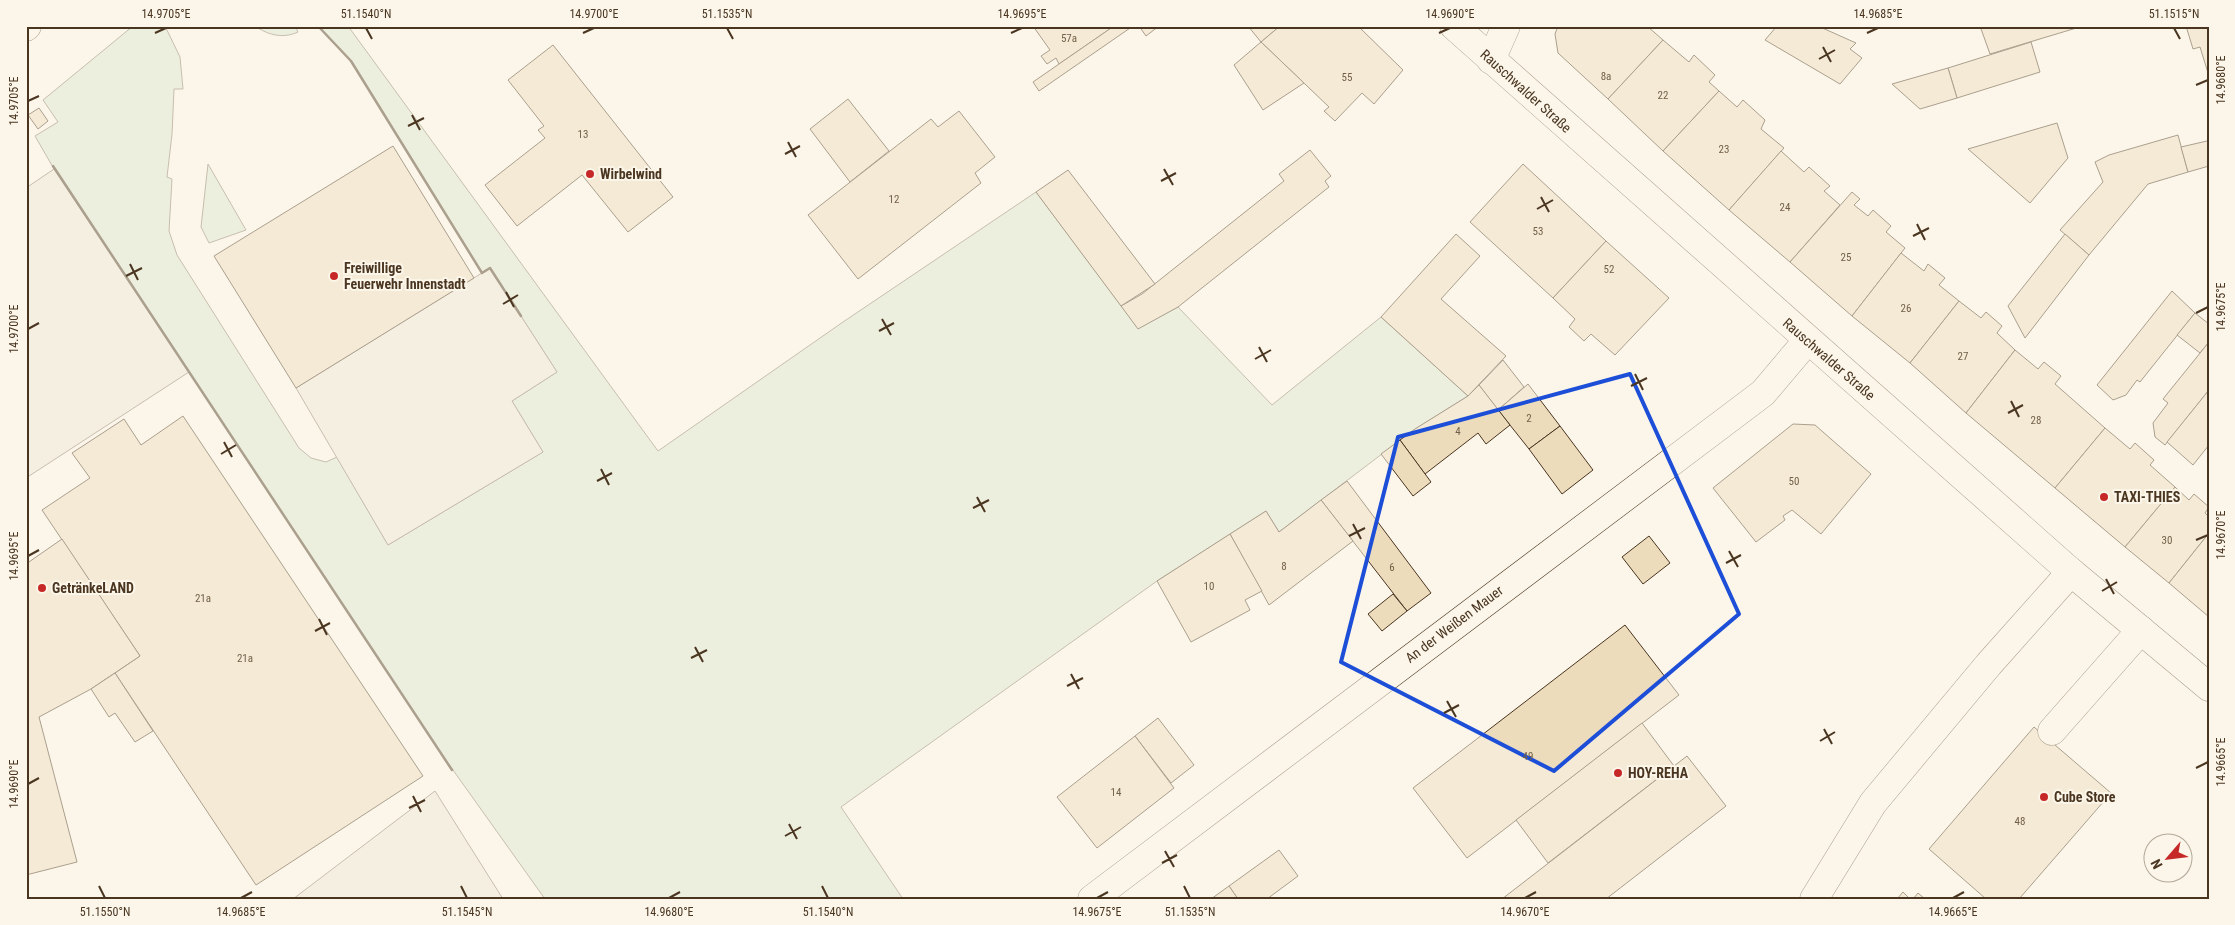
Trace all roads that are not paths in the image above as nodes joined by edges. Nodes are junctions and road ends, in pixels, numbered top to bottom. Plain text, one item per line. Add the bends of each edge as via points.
1 (1454, 26) edge
2 (1506, 26) edge
3 (1491, 60) junction
4 (1807, 340) junction
5 (2071, 572) junction
6 (2141, 630) junction
7 (2209, 687) edge
8 (2052, 731) dead end
9 (1092, 899) edge
10 (1814, 899) edge

1 - 3 street, Rauschwalder Straße
2 - 3 street
3 - 4 street, Rauschwalder Straße
4 - 5 street, Rauschwalder Straße
4 - 9 street, An der Weißen Mauer via 1763,393
5 - 6 street, Rauschwalder Straße
5 - 10 street via 1873,803
6 - 7 street, Rauschwalder Straße
6 - 8 street

